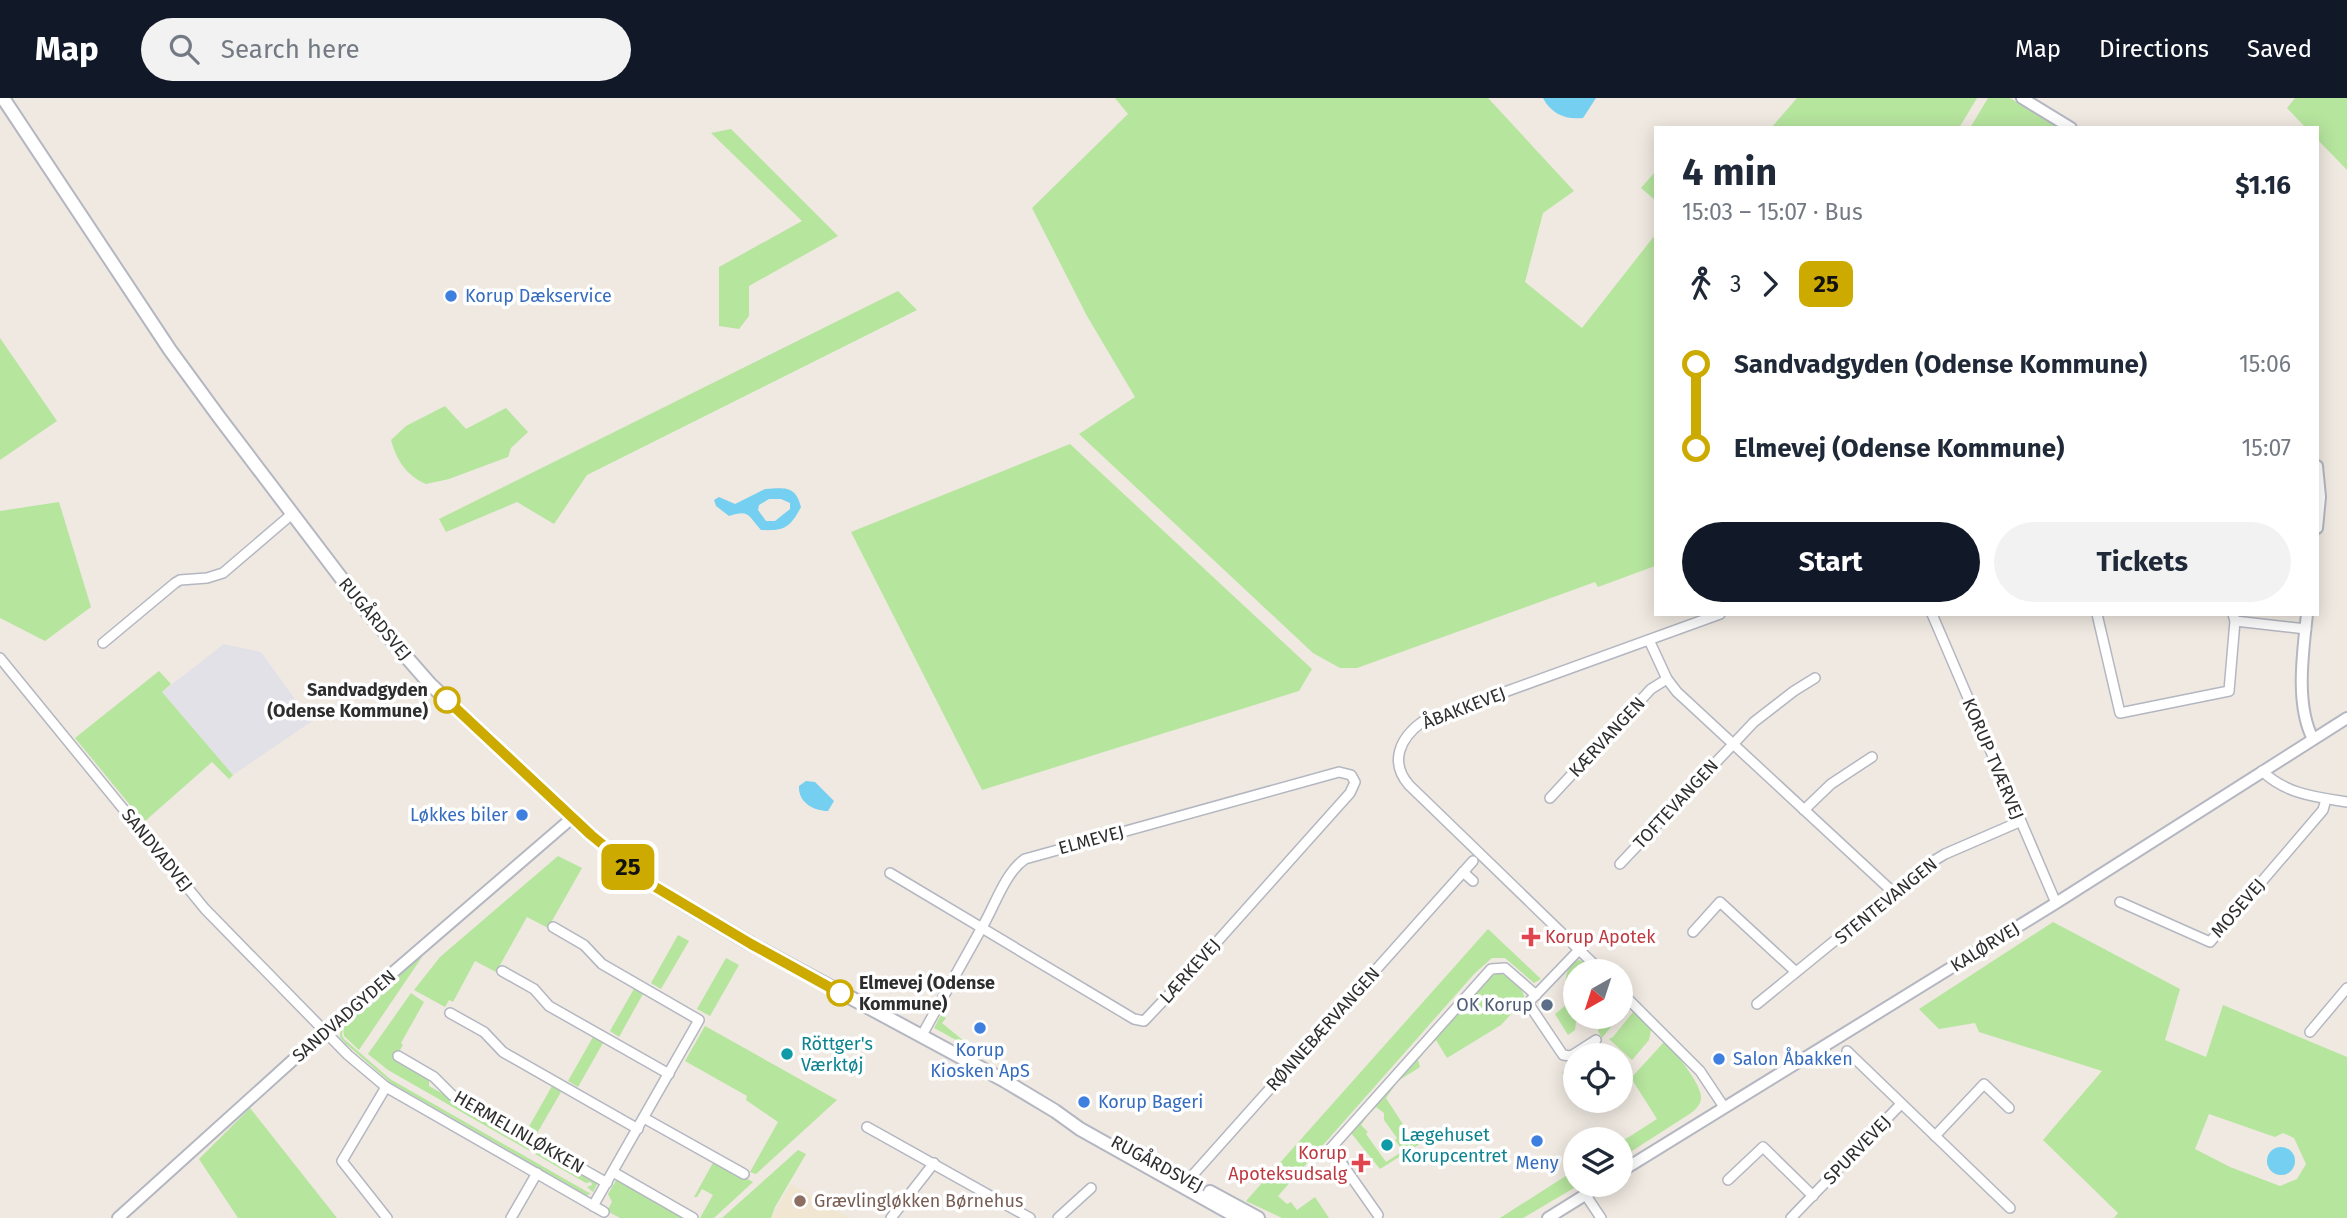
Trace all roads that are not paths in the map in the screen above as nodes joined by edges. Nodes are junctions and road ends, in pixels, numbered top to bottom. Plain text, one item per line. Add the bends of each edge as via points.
1 (2, 98) edge
2 (2022, 98) edge
3 (2068, 126) edge
4 (2319, 487) edge
5 (2319, 507) edge
6 (292, 514) junction
7 (1715, 616) edge
8 (1933, 616) edge
9 (2097, 616) edge
10 (2308, 616) edge
11 (2234, 618) edge
12 (2306, 629) junction
13 (1649, 640) junction
14 (103, 643) dead end
15 (0, 658) edge
16 (1815, 678) dead end
17 (1667, 679) junction
18 (2347, 718) edge
19 (2313, 739) junction
20 (1733, 744) junction
21 (1872, 757) dead end
22 (2262, 771) junction
23 (1354, 778) joint
24 (1550, 798) dead end
25 (2326, 799) junction
26 (2347, 802) edge
27 (1804, 810) junction
28 (572, 817) junction
29 (2019, 822) junction
30 (1472, 861) dead end
31 (1620, 864) dead end
32 (1463, 872) junction
33 (890, 873) dead end
34 (1473, 881) dead end
35 (1895, 893) junction
36 (2120, 902) dead end
37 (2056, 903) junction
38 (553, 927) dead end
39 (982, 927) junction
40 (1693, 932) dead end
41 (1579, 950) junction
42 (1588, 959) edge
43 (502, 971) dead end
44 (1796, 972) junction
45 (2347, 988) edge
46 (1536, 995) junction
47 (1633, 1003) edge
48 (1756, 1004) dead end
49 (450, 1013) dead end
50 (326, 1031) junction
51 (2310, 1032) dead end
52 (922, 1035) junction
53 (1596, 1040) dead end
54 (1847, 1051) dead end
55 (398, 1056) dead end
56 (669, 1074) junction
57 (386, 1087) junction
58 (1901, 1104) junction
59 (1724, 1107) junction
60 (2009, 1108) dead end
61 (644, 1118) junction
62 (867, 1127) dead end
63 (638, 1129) junction
64 (1935, 1136) junction
65 (934, 1163) junction
66 (1633, 1164) edge
67 (613, 1172) junction
68 (537, 1173) junction
69 (744, 1174) dead end
70 (1728, 1180) dead end
71 (607, 1183) junction
72 (1185, 1183) junction
73 (1091, 1188) dead end
74 (1813, 1196) junction
75 (1580, 1197) edge
76 (1580, 1197) edge
77 (1587, 1197) edge
78 (593, 1206) junction
79 (2010, 1208) dead end
80 (604, 1212) dead end
81 (1378, 1215) dead end
82 (118, 1218) edge
83 (387, 1218) edge
84 (511, 1218) edge
85 (693, 1218) edge
86 (891, 1218) edge
87 (1030, 1218) edge
88 (1058, 1218) edge
89 (1239, 1218) edge
90 (1258, 1218) edge
91 (1541, 1218) edge
92 (1548, 1218) edge
93 (1601, 1218) edge
94 (1791, 1218) edge

1 - 6 main road, RUGÅRDSVEJ via 170,349
2 - 3 street
4 - 5 street
6 - 14 street via 223,573 180,580
6 - 28 main road, RUGÅRDSVEJ via 402,654
7 - 13 street, ÅBAKKEVEJ
8 - 29 street, KORUP TVÆRVEJ
9 - 11 street via 2120,713 2229,691
10 - 12 street
11 - 12 street
12 - 19 street via 2303,706
13 - 17 street
13 - 41 street, ÅBAKKEVEJ via 1422,722 1399,750 1398,765 1406,781
15 - 50 street, SANDVADVEJ via 205,909
16 - 20 street, TOFTEVANGEN via 1773,706
17 - 20 street
17 - 24 street, KÆRVANGEN via 1651,689
18 - 19 street, KALØRVEJ
19 - 22 street, KALØRVEJ
20 - 27 street
20 - 31 street, TOFTEVANGEN
21 - 27 street via 1831,784
22 - 25 street via 2290,791
22 - 37 street, KALØRVEJ
23 - 39 street, ELMEVEJ via 1339,772 1030,856 1015,868
23 - 39 street, LÆRKEVEJ via 1350,793 1144,1021
25 - 26 street
25 - 36 street, MOSEVEJ via 2323,810 2210,942
27 - 35 street
28 - 50 street, SANDVADGYDEN
28 - 52 main road, RUGÅRDSVEJ via 625,864 672,897
29 - 35 street, STENTEVANGEN via 1945,854
29 - 37 street, KORUP TVÆRVEJ
30 - 32 street, RØNNEBÆRVANGEN
32 - 34 street
32 - 72 street, RØNNEBÆRVANGEN
33 - 39 street
35 - 44 street, STENTEVANGEN
37 - 59 street, KALØRVEJ
38 - 56 street via 584,945 602,964 699,1018
39 - 52 street, ELMEVEJ
40 - 44 street via 1720,902
41 - 42 street, ÅBAKKEVEJ
41 - 46 street
43 - 56 street via 534,989 549,1006
44 - 48 street, STENTEVANGEN
45 - 51 street
46 - 53 street via 1528,1003 1563,1055 1571,1056
46 - 81 street via 1505,968 1488,971 1331,1148
47 - 59 street via 1700,1071
49 - 63 street via 484,1032 503,1052
50 - 57 street, HERMELINLØKKEN
50 - 82 street, SANDVADGYDEN
52 - 72 main road, RUGÅRDSVEJ via 1080,1129
54 - 58 street
55 - 71 street, HERMELINLØKKEN via 434,1077 452,1095
56 - 61 street
57 - 68 street, HERMELINLØKKEN
57 - 83 street via 342,1161
58 - 64 street
58 - 74 street, SPURVEVEJ
59 - 66 street, KALØRVEJ
60 - 64 street via 1984,1084
61 - 63 street
61 - 69 street
62 - 65 street
63 - 67 street
64 - 79 street
65 - 86 street
65 - 87 street
67 - 71 street
67 - 85 street
68 - 78 street, HERMELINLØKKEN
68 - 84 street, HERMELINLØKKEN
70 - 74 street, SPURVEVEJ via 1765,1148
71 - 78 street
72 - 89 main road, RUGÅRDSVEJ
72 - 90 main road, RUGÅRDSVEJ
73 - 88 street
74 - 94 street, SPURVEVEJ
75 - 91 street
76 - 92 street
77 - 93 street
78 - 80 street, HERMELINLØKKEN

